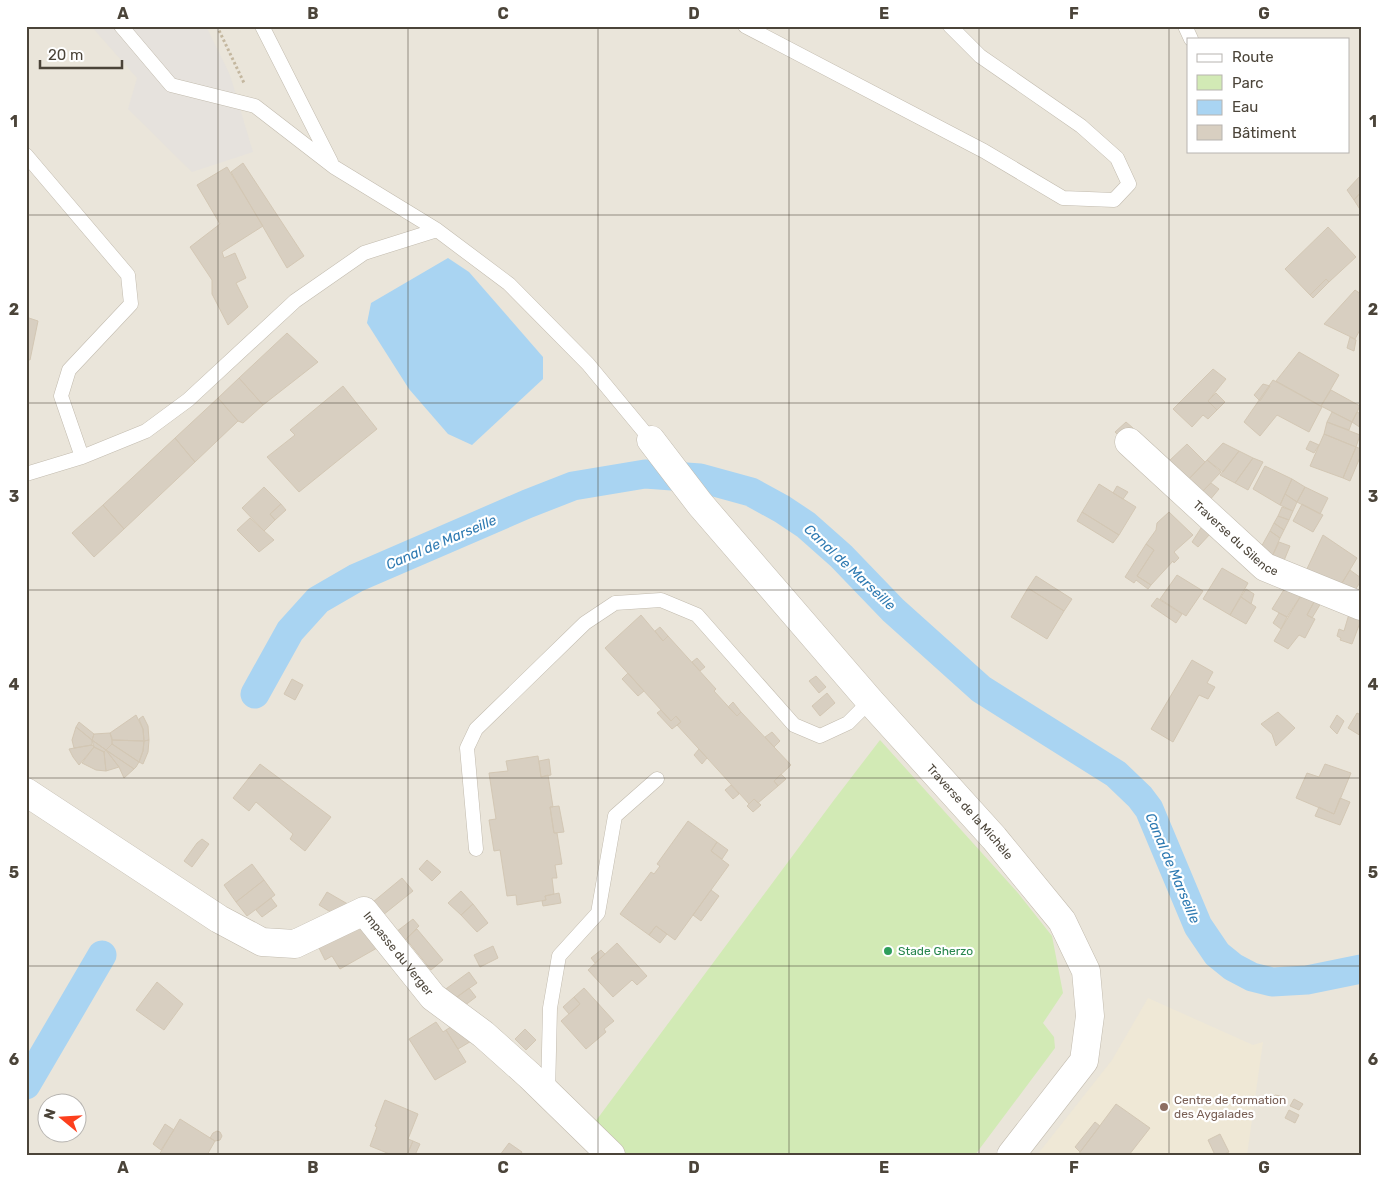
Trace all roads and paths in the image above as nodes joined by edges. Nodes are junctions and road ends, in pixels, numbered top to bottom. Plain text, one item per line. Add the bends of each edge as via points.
1 (121, 26) edge
2 (217, 26) edge
3 (262, 26) edge
4 (745, 26) edge
5 (950, 26) edge
6 (1185, 26) edge
7 (1191, 38) edge
8 (255, 106) junction
9 (26, 155) edge
10 (334, 167) junction
11 (437, 230) junction
12 (651, 440) joint
13 (1129, 442) dead end
14 (82, 457) junction
15 (26, 474) edge
16 (1361, 606) edge
17 (870, 700) junction
18 (657, 779) dead end
19 (26, 792) edge
20 (476, 850) dead end
21 (548, 1094) junction
22 (611, 1155) edge
23 (1011, 1155) edge

1 - 8 lane via 171,85
2 - 8 path
3 - 10 lane
4 - 5 lane via 984,151 1063,198 1114,200 1129,184 1117,158 1080,126 980,56
6 - 7 lane
8 - 10 lane
9 - 14 lane via 128,275 131,304 69,370 61,396
10 - 11 lane
11 - 12 lane via 509,284 588,364
11 - 14 lane via 364,253 295,301 188,400 146,430
12 - 17 street, Traverse de la Michèle via 700,504
13 - 16 street, Traverse du Silence via 1266,567
14 - 15 lane
17 - 20 lane via 848,723 820,736 794,725 696,615 661,600 615,604 585,623 476,729 467,748
17 - 23 street, Traverse de la Michèle via 994,838 1062,921 1086,970 1090,1016 1084,1061
18 - 21 lane via 615,816 598,913 559,956 550,1008
19 - 21 street, Impasse du Verger via 219,919 262,942 295,944 364,911 433,997 484,1034
21 - 22 street, Impasse du Verger

